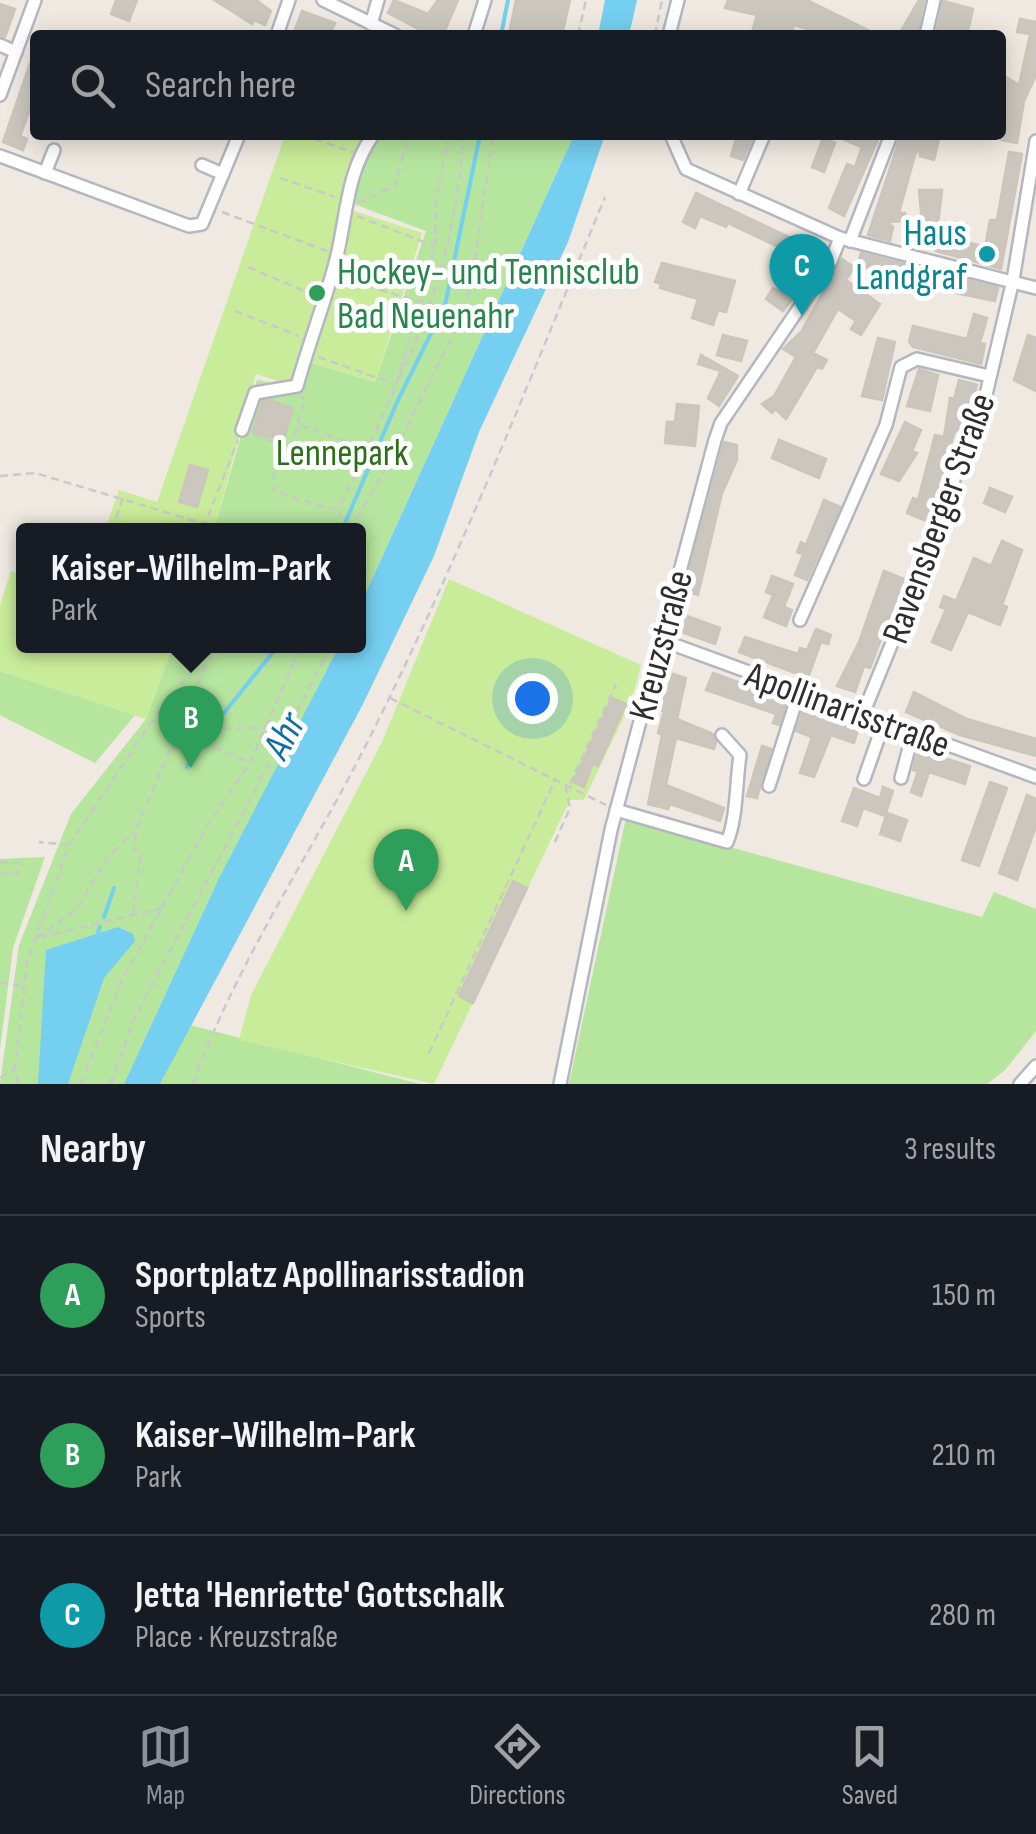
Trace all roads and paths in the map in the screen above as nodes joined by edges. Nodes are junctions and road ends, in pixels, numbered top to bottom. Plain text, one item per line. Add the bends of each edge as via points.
1 (36, 0) edge
2 (289, 0) edge
3 (322, 0) edge
4 (378, 0) edge
5 (485, 0) edge
6 (586, 0) edge
7 (662, 0) edge
8 (678, 0) edge
9 (934, 0) edge
10 (370, 24) junction
11 (278, 30) edge
12 (384, 30) edge
13 (476, 30) edge
14 (579, 30) edge
15 (656, 30) edge
16 (669, 30) edge
17 (927, 30) edge
18 (0, 46) edge
19 (16, 52) junction
20 (0, 96) edge
21 (237, 140) edge
22 (317, 140) edge
23 (369, 140) edge
24 (408, 140) edge
25 (448, 140) edge
26 (461, 140) edge
27 (491, 140) edge
28 (673, 140) edge
29 (762, 140) edge
30 (889, 140) edge
31 (1036, 141) edge
32 (54, 150) dead end
33 (359, 154) junction
34 (0, 156) edge
35 (202, 165) dead end
36 (45, 173) junction
37 (223, 174) junction
38 (280, 178) dead end
39 (739, 194) junction
40 (605, 197) dead end
41 (344, 206) junction
42 (209, 207) junction
43 (845, 240) junction
44 (435, 246) junction
45 (338, 255) junction
46 (248, 267) dead end
47 (332, 274) junction
48 (1013, 280) junction
49 (1036, 288) edge
50 (324, 300) junction
51 (418, 301) junction
52 (432, 301) junction
53 (235, 311) dead end
54 (425, 324) junction
55 (410, 328) junction
56 (308, 347) junction
57 (990, 376) junction
58 (396, 384) junction
59 (290, 389) junction
60 (299, 424) junction
61 (242, 430) junction
62 (282, 446) junction
63 (370, 451) junction
64 (393, 456) junction
65 (0, 476) edge
66 (123, 497) junction
67 (337, 510) junction
68 (114, 523) edge
69 (203, 523) edge
70 (206, 523) edge
71 (345, 523) edge
72 (354, 523) edge
73 (800, 620) dead end
74 (661, 640) junction
75 (208, 653) edge
76 (211, 653) edge
77 (298, 653) edge
78 (327, 653) edge
79 (616, 684) dead end
80 (799, 692) junction
81 (388, 697) junction
82 (157, 714) junction
83 (863, 714) junction
84 (884, 722) junction
85 (267, 727) junction
86 (181, 731) junction
87 (913, 733) junction
88 (722, 735) dead end
89 (250, 762) junction
90 (1036, 777) edge
91 (556, 778) junction
92 (901, 778) dead end
93 (864, 779) dead end
94 (567, 784) junction
95 (769, 786) dead end
96 (616, 810) junction
97 (136, 829) junction
98 (40, 842) dead end
99 (556, 842) dead end
100 (70, 845) junction
101 (0, 862) edge
102 (0, 872) edge
103 (163, 908) junction
104 (133, 914) junction
105 (35, 939) junction
106 (0, 984) edge
107 (24, 986) junction
108 (429, 1053) dead end
109 (1036, 1066) edge
110 (15, 1070) junction
111 (0, 1078) edge
112 (18, 1084) edge
113 (81, 1084) edge
114 (111, 1084) edge
115 (192, 1084) edge
116 (560, 1084) edge
117 (1020, 1084) edge

1 - 19 street
2 - 11 street
3 - 10 street
4 - 10 street
5 - 13 street
6 - 14 path
7 - 15 path
8 - 16 street
9 - 17 street
10 - 12 street
18 - 19 street
19 - 20 street
21 - 37 street
22 - 33 path
23 - 33 street
24 - 41 path via 395,185
25 - 44 path
26 - 52 path via 447,248
27 - 64 path via 462,316
28 - 39 street via 686,169
29 - 39 street
30 - 43 street, Kreuzstraße
31 - 48 street, Ravensberger Straße
32 - 36 street
33 - 41 street
34 - 36 street
35 - 37 street
36 - 42 street via 188,226 202,224
37 - 42 street
38 - 41 path
39 - 43 street
40 - 81 path
41 - 44 path
41 - 45 street
42 - 45 path
43 - 48 street
43 - 74 street, Kreuzstraße via 721,422
44 - 51 path
45 - 47 street
46 - 50 path
47 - 50 street
47 - 51 path
48 - 49 street
48 - 57 street, Ravensberger Straße
50 - 55 path
50 - 56 street
51 - 52 path
51 - 55 path
52 - 54 path
53 - 56 path
54 - 55 path
54 - 58 path
55 - 58 path
56 - 58 path
56 - 59 street
57 - 73 street via 917,359 901,367 886,424
57 - 83 street, Ravensberger Straße via 976,437 959,459 947,508
58 - 63 path
59 - 60 path via 305,399
59 - 61 street via 254,393
60 - 62 path via 291,448
60 - 63 path
61 - 62 path
61 - 70 path
62 - 67 path via 270,484 275,492
63 - 64 path
63 - 67 path
64 - 72 path
65 - 66 path via 35,474
66 - 68 path
66 - 69 path
67 - 71 path
74 - 80 street, Apollinarisstraße
74 - 96 street, Kreuzstraße
75 - 82 path
76 - 86 path
77 - 85 path
78 - 114 path via 142,1004
79 - 94 path
80 - 83 street, Apollinarisstraße
80 - 95 street
81 - 91 path
81 - 115 path via 242,966
82 - 86 path
82 - 100 path
83 - 84 street, Apollinarisstraße
84 - 87 street, Apollinarisstraße
84 - 93 street
85 - 86 path
85 - 89 path
86 - 89 path
86 - 97 path
87 - 90 street, Apollinarisstraße
87 - 92 street
88 - 96 street via 740,755 726,842
89 - 103 path
91 - 94 path
91 - 108 path
94 - 96 path
94 - 99 path via 570,808
96 - 116 street, Kreuzstraße
97 - 104 path via 134,850 141,854
97 - 105 path via 107,858 76,910
98 - 100 path
100 - 105 path
101 - 102 path via 19,863 17,874
103 - 104 path
103 - 113 path via 121,982
104 - 105 path
105 - 107 path
106 - 107 path
107 - 110 path
109 - 117 street
110 - 111 path
110 - 112 path

